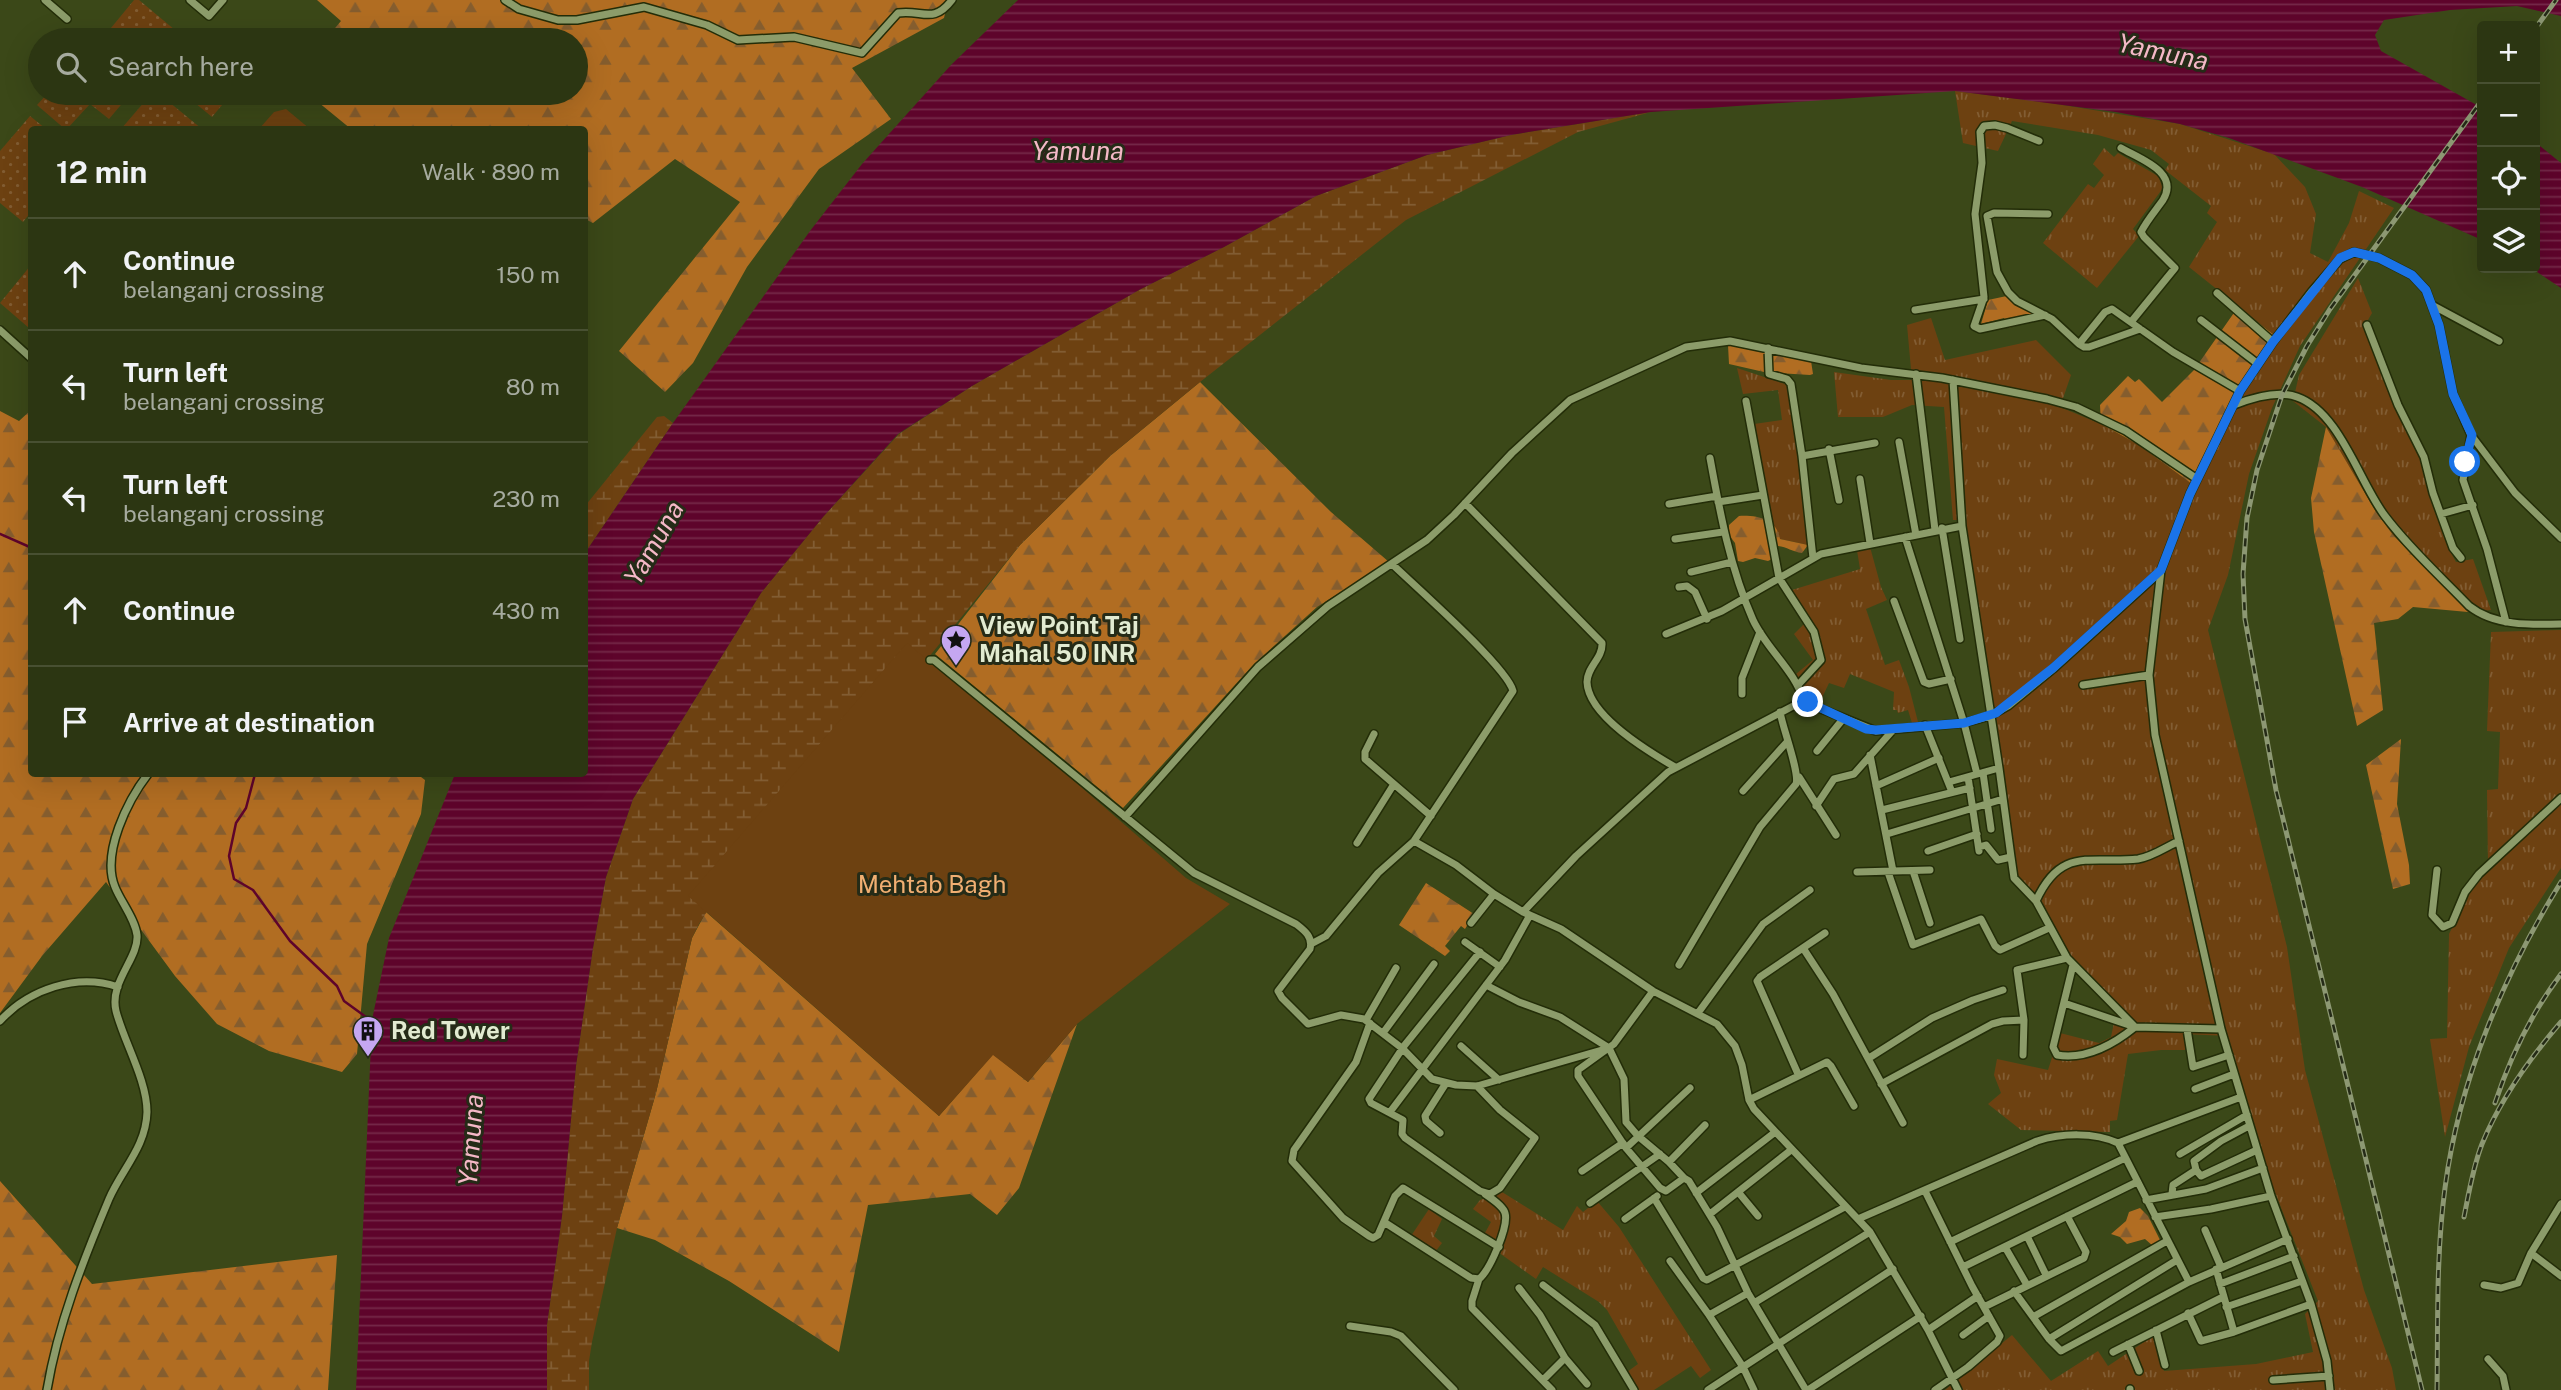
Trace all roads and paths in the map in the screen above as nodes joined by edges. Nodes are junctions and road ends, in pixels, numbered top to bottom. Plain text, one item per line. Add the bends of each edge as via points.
1 (45, 0) edge
2 (190, 0) edge
3 (223, 0) edge
4 (505, 0) edge
5 (952, 0) edge
6 (67, 19) dead end
7 (2039, 141) dead end
8 (2121, 148) dead end
9 (2048, 214) dead end
10 (2217, 293) dead end
11 (1984, 299) junction
12 (2432, 305) junction
13 (1915, 310) dead end
14 (2045, 315) junction
15 (2201, 320) dead end
16 (2131, 322) junction
17 (2367, 325) dead end
18 (2140, 328) junction
19 (0, 330) edge
20 (2499, 341) dead end
21 (2273, 342) junction
22 (2079, 344) junction
23 (1768, 348) junction
24 (28, 355) edge
25 (2258, 364) junction
26 (1916, 374) junction
27 (1953, 380) junction
28 (2240, 391) junction
29 (1746, 401) dead end
30 (2234, 404) junction
31 (2472, 435) junction
32 (1899, 442) dead end
33 (1875, 443) dead end
34 (1829, 449) junction
35 (1802, 456) junction
36 (1710, 458) dead end
37 (1860, 479) dead end
38 (2197, 479) junction
39 (1763, 495) junction
40 (1718, 499) junction
41 (1839, 500) dead end
42 (1465, 503) junction
43 (1669, 504) dead end
44 (2473, 505) junction
45 (2441, 514) junction
46 (1962, 526) junction
47 (1938, 529) junction
48 (1723, 532) junction
49 (1916, 535) junction
50 (1905, 537) junction
51 (2561, 538) edge
52 (1675, 539) dead end
53 (1870, 543) junction
54 (1813, 558) junction
55 (2461, 558) dead end
56 (1732, 562) junction
57 (1392, 564) junction
58 (2161, 570) junction
59 (1691, 572) dead end
60 (1779, 578) junction
61 (1679, 587) dead end
62 (1745, 598) junction
63 (1894, 601) dead end
64 (1707, 619) junction
65 (2505, 622) junction
66 (2561, 624) edge
67 (1760, 632) junction
68 (1666, 634) dead end
69 (1960, 639) dead end
70 (929, 660) dead end
71 (2149, 675) junction
72 (1951, 678) junction
73 (1799, 684) junction
74 (2083, 685) dead end
75 (1742, 694) dead end
76 (1804, 702) junction
77 (1780, 712) junction
78 (1990, 716) junction
79 (1843, 719) junction
80 (1964, 723) junction
81 (1924, 724) junction
82 (1894, 730) junction
83 (1374, 734) dead end
84 (1787, 743) junction
85 (1817, 751) dead end
86 (1870, 755) junction
87 (1938, 758) junction
88 (1675, 767) junction
89 (1999, 768) junction
90 (1980, 774) junction
91 (1798, 776) junction
92 (146, 777) edge
93 (1968, 777) junction
94 (1949, 782) junction
95 (1394, 784) junction
96 (1877, 786) junction
97 (1970, 788) junction
98 (1743, 791) dead end
99 (1952, 792) junction
100 (2561, 798) edge
101 (2003, 799) junction
102 (1987, 804) junction
103 (1816, 806) junction
104 (1973, 808) junction
105 (1882, 810) junction
106 (1431, 816) junction
107 (1125, 817) junction
108 (1991, 829) dead end
109 (1887, 834) junction
110 (1977, 834) junction
111 (1836, 835) dead end
112 (1414, 841) junction
113 (2179, 841) junction
114 (1357, 843) dead end
115 (1928, 851) dead end
116 (2011, 857) junction
117 (1930, 870) dead end
118 (2437, 870) dead end
119 (1913, 871) junction
120 (1857, 872) dead end
121 (1891, 872) junction
122 (1810, 890) dead end
123 (1493, 894) junction
124 (2036, 901) junction
125 (1527, 914) junction
126 (1471, 923) dead end
127 (1930, 923) dead end
128 (2049, 928) junction
129 (1825, 933) dead end
130 (1465, 942) dead end
131 (1311, 944) junction
132 (1804, 948) junction
133 (1479, 952) junction
134 (2067, 958) junction
135 (1434, 964) dead end
136 (1679, 965) dead end
137 (2073, 965) junction
138 (1500, 967) junction
139 (1396, 968) dead end
140 (1486, 985) junction
141 (118, 987) junction
142 (2003, 990) dead end
143 (1653, 991) junction
144 (2064, 1003) junction
145 (1698, 1013) junction
146 (2024, 1020) junction
147 (0, 1021) edge
148 (1368, 1022) junction
149 (2135, 1027) junction
150 (2187, 1029) junction
151 (2221, 1029) junction
152 (1383, 1033) junction
153 (1461, 1046) dead end
154 (1609, 1048) junction
155 (1403, 1049) junction
156 (2023, 1055) dead end
157 (2229, 1055) junction
158 (1869, 1058) junction
159 (1422, 1070) junction
160 (1798, 1074) junction
161 (2234, 1074) junction
162 (1499, 1080) junction
163 (1446, 1083) junction
164 (1881, 1084) junction
165 (1477, 1086) junction
166 (1690, 1088) dead end
167 (2195, 1089) dead end
168 (2241, 1097) junction
169 (1749, 1100) junction
170 (1854, 1107) dead end
171 (1390, 1112) junction
172 (2247, 1115) junction
173 (1903, 1123) dead end
174 (1705, 1125) dead end
175 (2249, 1126) junction
176 (1440, 1133) dead end
177 (1774, 1133) junction
178 (1638, 1136) junction
179 (2118, 1143) junction
180 (1625, 1145) junction
181 (1791, 1150) junction
182 (2257, 1150) junction
183 (1660, 1154) junction
184 (2180, 1154) dead end
185 (2125, 1158) junction
186 (1669, 1161) junction
187 (1641, 1166) junction
188 (2263, 1168) junction
189 (2196, 1170) junction
190 (1582, 1171) dead end
191 (1684, 1178) junction
192 (2137, 1182) junction
193 (1663, 1191) junction
194 (1925, 1191) junction
195 (1485, 1193) junction
196 (1696, 1193) junction
197 (1739, 1194) junction
198 (2172, 1194) junction
199 (2271, 1196) junction
200 (1654, 1198) junction
201 (2146, 1200) junction
202 (1590, 1203) dead end
203 (2561, 1204) edge
204 (1845, 1208) junction
205 (1710, 1214) junction
206 (1758, 1216) dead end
207 (2067, 1216) junction
208 (2155, 1217) junction
209 (1625, 1219) dead end
210 (1858, 1219) junction
211 (1384, 1223) junction
212 (2204, 1230) dead end
213 (1870, 1232) junction
214 (2027, 1236) junction
215 (2288, 1239) junction
216 (2167, 1241) junction
217 (1950, 1242) junction
218 (1499, 1247) junction
219 (2005, 1247) junction
220 (2531, 1252) junction
221 (2294, 1256) junction
222 (2177, 1260) junction
223 (1671, 1261) dead end
224 (1735, 1265) junction
225 (1963, 1267) junction
226 (2219, 1268) junction
227 (1893, 1269) junction
228 (2046, 1275) junction
229 (2561, 1276) edge
230 (1479, 1279) junction
231 (2302, 1281) junction
232 (2189, 1282) junction
233 (2220, 1284) junction
234 (1543, 1285) dead end
235 (2027, 1285) junction
236 (2484, 1285) dead end
237 (1519, 1288) dead end
238 (2014, 1291) junction
239 (1748, 1293) junction
240 (1978, 1296) junction
241 (2223, 1297) junction
242 (1754, 1303) junction
243 (2311, 1304) junction
244 (1984, 1307) junction
245 (2226, 1307) junction
246 (2188, 1313) junction
247 (1709, 1315) junction
248 (1921, 1316) junction
249 (1989, 1316) junction
250 (2033, 1317) junction
251 (1350, 1326) dead end
252 (1928, 1330) junction
253 (2156, 1330) junction
254 (2234, 1332) junction
255 (1963, 1335) dead end
256 (2049, 1339) junction
257 (1779, 1344) junction
258 (2128, 1344) junction
259 (2113, 1352) dead end
260 (1565, 1358) junction
261 (2487, 1359) dead end
262 (2165, 1365) dead end
263 (1743, 1367) junction
264 (2139, 1371) dead end
265 (2329, 1376) junction
266 (1543, 1380) junction
267 (1951, 1380) junction
268 (2273, 1380) dead end
269 (1587, 1384) dead end
270 (47, 1390) edge
271 (1454, 1390) edge
272 (1552, 1390) edge
273 (1634, 1390) edge
274 (1708, 1390) edge
275 (1754, 1390) edge
276 (1807, 1390) edge
277 (1935, 1390) edge
278 (1958, 1390) edge
279 (2330, 1390) edge
280 (2506, 1390) edge

1 - 6 street
2 - 3 street via 209,16
4 - 5 street via 558,20 644,7 707,25 742,41 794,37 862,53 898,13 933,15
7 - 11 street via 1995,125 1984,126 1980,132 1982,163 1975,214
8 - 16 street via 2154,166 2167,182 2164,198 2141,232 2175,268
9 - 14 street via 1987,216 2001,282 2017,301
10 - 21 street
11 - 13 street
11 - 14 street via 1974,323 1978,329
12 - 20 street
12 - 21 street via 2412,275 2379,258 2354,252 2340,258
12 - 31 street via 2453,394
14 - 22 street
15 - 25 street
16 - 18 street
16 - 22 street via 2109,309
17 - 45 street via 2424,457
18 - 22 street via 2089,348
18 - 28 street
19 - 24 street
21 - 25 street
23 - 26 street via 1861,368
23 - 35 street via 1769,373 1791,384
23 - 42 street via 1730,341 1686,347 1570,400
25 - 28 street
26 - 27 street
26 - 47 street
27 - 38 street via 2076,407 2137,437
27 - 46 street
28 - 30 street
29 - 39 street
30 - 38 street
30 - 65 street via 2295,396 2319,412 2331,423 2396,530 2469,606
31 - 44 street via 2463,480
31 - 51 street via 2515,493
32 - 49 street
33 - 34 street
34 - 35 street
34 - 41 street
35 - 54 street
36 - 40 street
37 - 53 street
38 - 58 street
39 - 40 street
39 - 60 street
40 - 43 street
40 - 48 street
42 - 57 street via 1427,540
42 - 88 street via 1602,643 1587,684 1606,718 1627,738
44 - 45 street
44 - 65 street
45 - 55 street
46 - 47 street
46 - 78 street
47 - 49 street
47 - 69 street
48 - 52 street
48 - 56 street
49 - 50 street
50 - 53 street
50 - 72 street
53 - 54 street
54 - 60 street
56 - 59 street
56 - 62 street
57 - 106 street via 1487,655 1513,691
57 - 107 street via 1328,606 1258,667
58 - 71 street
58 - 78 street via 2053,668
60 - 62 street
60 - 73 street via 1814,632 1821,660
61 - 64 street via 1694,590
62 - 64 street
62 - 67 street
63 - 72 street via 1924,682
64 - 68 street
65 - 66 street
67 - 73 street
67 - 75 street via 1745,669
70 - 107 street
71 - 74 street
71 - 113 street via 2155,735
72 - 80 street
73 - 76 street
76 - 77 street
76 - 79 street
77 - 84 street
77 - 88 street
78 - 80 street
78 - 89 street
79 - 82 street via 1866,729
79 - 85 street
80 - 81 street
80 - 90 street
81 - 82 street
81 - 87 street
82 - 86 street
83 - 95 street via 1365,759
84 - 91 street
84 - 98 street
86 - 96 street
86 - 103 street via 1851,776 1834,779
87 - 94 street
87 - 96 street
88 - 125 street via 1583,849
89 - 90 street
89 - 101 street
90 - 93 street
90 - 102 street
91 - 103 street
91 - 136 street via 1759,829
92 - 141 street via 131,797 115,844 114,884 137,938
93 - 94 street
93 - 97 street
94 - 99 street
95 - 106 street
95 - 114 street
96 - 105 street
97 - 99 street
97 - 104 street
99 - 105 street
100 - 118 street via 2479,874 2465,892 2452,923 2443,926 2432,915
101 - 102 street
101 - 116 street
102 - 104 street
102 - 108 street
103 - 111 street
104 - 109 street
104 - 110 street
105 - 109 street
106 - 112 street
107 - 131 street via 1194,873 1296,925 1307,933
109 - 121 street
110 - 115 street
110 - 116 street via 1979,849 1986,845 1998,860
112 - 123 street
112 - 131 street via 1378,873 1326,936
113 - 124 street via 2142,859 2067,863 2046,879
113 - 151 street
116 - 124 street via 2014,878
117 - 119 street
119 - 121 street
119 - 127 street
120 - 121 street
121 - 128 street via 1913,945 1981,919 1997,949
122 - 145 street via 1763,924
123 - 125 street
123 - 126 street
124 - 128 street
125 - 138 street
125 - 143 street via 1561,929
128 - 134 street
129 - 132 street
130 - 133 street
131 - 148 street via 1280,986 1279,995 1308,1024 1346,1014
132 - 158 street
132 - 160 street via 1757,981
133 - 138 street
133 - 155 street
134 - 137 street
134 - 146 street via 2017,970
135 - 152 street
137 - 144 street
137 - 149 street
138 - 140 street
139 - 148 street
140 - 154 street via 1560,1017
140 - 159 street
141 - 147 street via 94,980 53,987 29,998
141 - 270 street via 116,1011 145,1097 145,1126 135,1156 111,1195 72,1294
142 - 158 street via 1932,1018
143 - 145 street
143 - 154 street
144 - 149 street
144 - 149 street via 2053,1047 2057,1055 2105,1048
145 - 169 street via 1717,1024 1732,1041
146 - 156 street
146 - 164 street via 1992,1024
148 - 152 street
148 - 211 street via 1356,1062 1291,1158 1349,1223 1373,1238
149 - 150 street
150 - 151 street
150 - 157 street via 2193,1067
151 - 157 street
152 - 155 street
153 - 162 street
154 - 162 street
154 - 178 street via 1624,1079 1626,1122
154 - 180 street via 1578,1070 1578,1076
155 - 159 street
155 - 171 street via 1369,1099
157 - 161 street
158 - 164 street
159 - 163 street
159 - 171 street
160 - 169 street
160 - 170 street via 1829,1063
161 - 167 street
161 - 168 street
162 - 165 street
163 - 165 street
163 - 176 street via 1425,1116
164 - 173 street
165 - 195 street via 1535,1138 1500,1188
166 - 178 street
168 - 172 street
168 - 179 street
169 - 177 street
171 - 195 street via 1404,1122 1403,1136
172 - 175 street
172 - 184 street
174 - 186 street
175 - 182 street
175 - 189 street via 2195,1159
177 - 181 street
177 - 196 street
178 - 180 street
178 - 183 street
179 - 185 street
179 - 194 street via 2104,1137 2045,1138
180 - 187 street
180 - 190 street
181 - 197 street
181 - 204 street
182 - 188 street
182 - 189 street via 2204,1175
183 - 186 street
183 - 187 street
185 - 192 street
185 - 217 street
186 - 191 street
187 - 193 street
187 - 202 street
188 - 198 street via 2206,1189
188 - 199 street
189 - 198 street via 2173,1185
191 - 193 street
191 - 196 street
192 - 201 street
192 - 207 street
193 - 200 street
194 - 210 street
194 - 217 street
195 - 218 street via 1505,1213
196 - 205 street
197 - 205 street
197 - 206 street
198 - 201 street
199 - 208 street
199 - 215 street
200 - 209 street
200 - 224 street via 1703,1278 1710,1279
201 - 208 street
203 - 220 street
204 - 210 street
204 - 224 street
205 - 224 street
207 - 214 street
207 - 228 street via 2086,1255
208 - 216 street
210 - 213 street
211 - 218 street via 1403,1188
211 - 230 street
212 - 226 street
213 - 227 street
213 - 242 street
214 - 219 street
214 - 228 street
215 - 221 street
215 - 226 street
216 - 222 street
216 - 250 street
217 - 225 street
218 - 230 street
219 - 225 street
219 - 235 street
220 - 229 street
220 - 236 street via 2518,1283 2501,1288
221 - 231 street
221 - 233 street
222 - 232 street
222 - 256 street
223 - 247 street
224 - 239 street
225 - 240 street
226 - 232 street
226 - 233 street
227 - 248 street
227 - 257 street
228 - 235 street
230 - 266 street via 1472,1308
231 - 243 street
231 - 245 street
232 - 256 street via 2063,1350
233 - 241 street
234 - 273 street via 1595,1325
235 - 238 street
237 - 260 street
238 - 244 street
238 - 250 street
239 - 242 street
239 - 247 street
240 - 244 street
240 - 252 street
241 - 245 street
241 - 246 street
242 - 257 street
243 - 254 street
243 - 265 street
244 - 249 street
245 - 254 street
246 - 253 street
246 - 254 street via 2201,1341
247 - 263 street
248 - 252 street
248 - 276 street
249 - 255 street
249 - 267 street via 1999,1339
250 - 256 street
251 - 271 street via 1401,1336
252 - 267 street
253 - 258 street
253 - 262 street
257 - 263 street
257 - 276 street
258 - 259 street
258 - 264 street
260 - 266 street
260 - 269 street
261 - 280 street via 2500,1371
263 - 274 street
263 - 275 street
265 - 268 street
265 - 279 street
266 - 272 street
267 - 277 street
267 - 278 street

